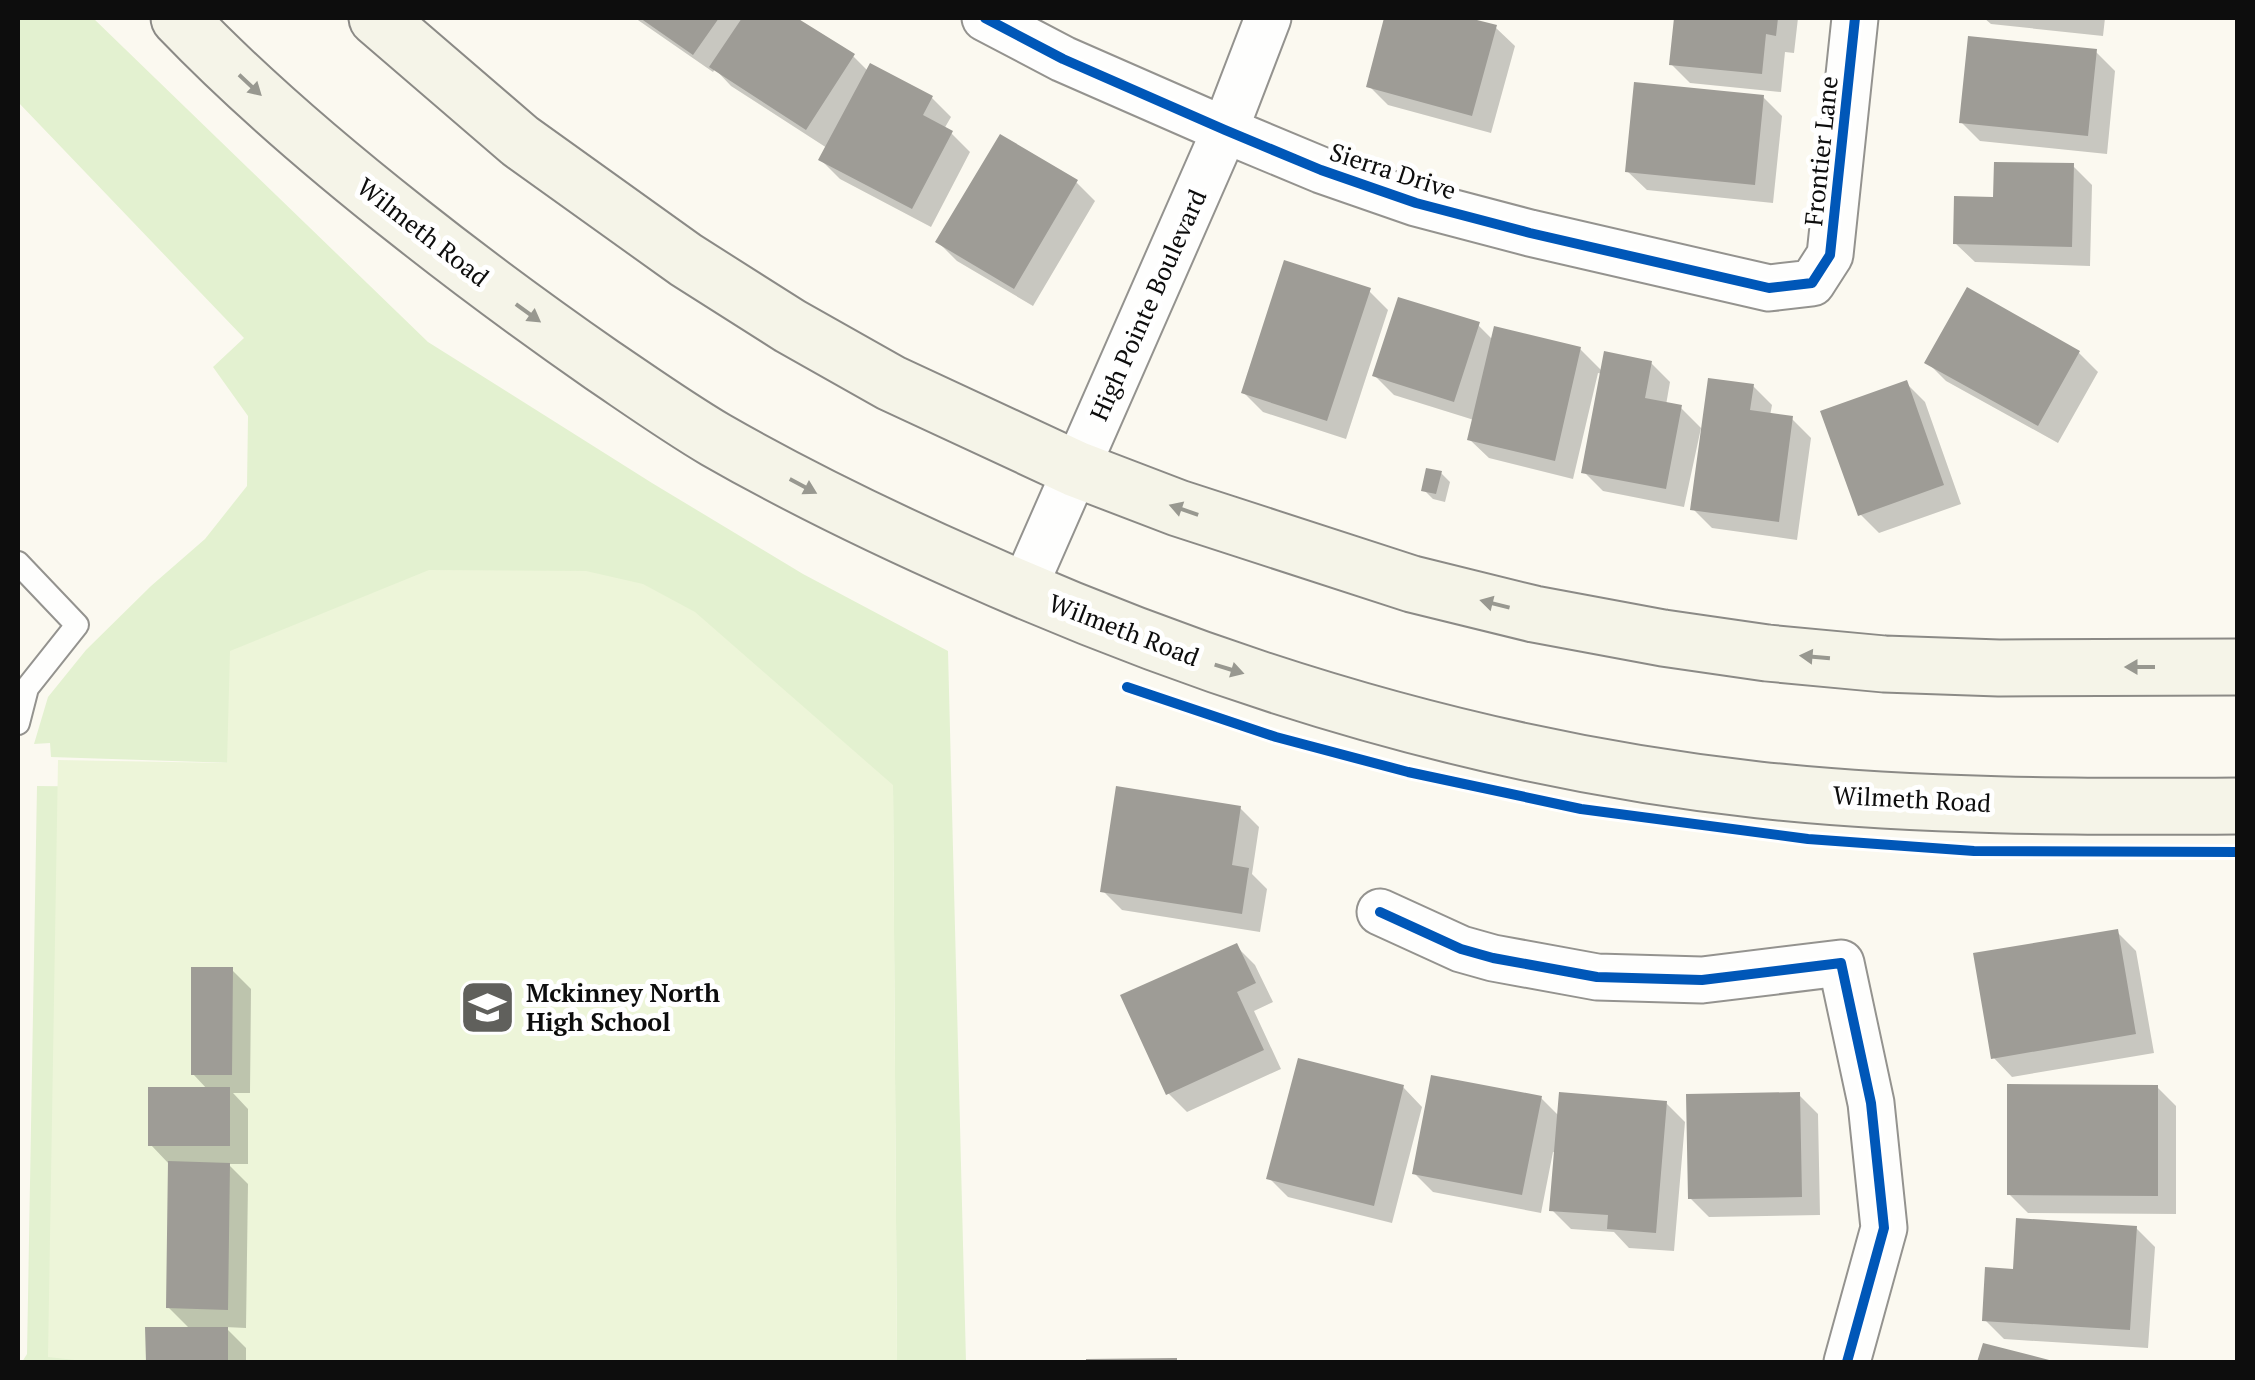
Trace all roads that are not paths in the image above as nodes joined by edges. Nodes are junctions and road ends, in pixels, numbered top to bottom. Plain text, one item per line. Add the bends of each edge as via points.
1 (179, 18) edge
2 (378, 18) edge
3 (985, 18) edge
4 (1268, 18) edge
5 (1856, 18) edge
6 (1225, 130) junction
7 (1812, 283) joint
8 (1076, 470) junction
9 (18, 563) edge
10 (1023, 590) junction
11 (2238, 667) edge
12 (18, 723) edge
13 (2238, 806) edge
14 (1380, 912) dead end
15 (1847, 1362) edge

1 -> 10 main road, Wilmeth Road via 366,188 641,392 814,493
2 - 8 main road via 520,141 686,260 891,383
3 - 6 street, Sierra Drive
4 - 6 street, High Pointe Boulevard
5 - 7 street, Frontier Lane via 1830,255
6 - 7 street, Sierra Drive via 1454,213 1769,288
6 - 8 street, High Pointe Boulevard
8 - 10 street, High Pointe Boulevard
11 -> 8 main road via 1884,664 1663,638 1412,584
9 - 12 lane via 77,624 27,688
10 -> 13 main road, Wilmeth Road via 1195,659 1429,730 1558,758 1758,790 1932,802
14 - 15 street via 1460,949 1597,977 1702,980 1840,963 1871,1103 1884,1228

